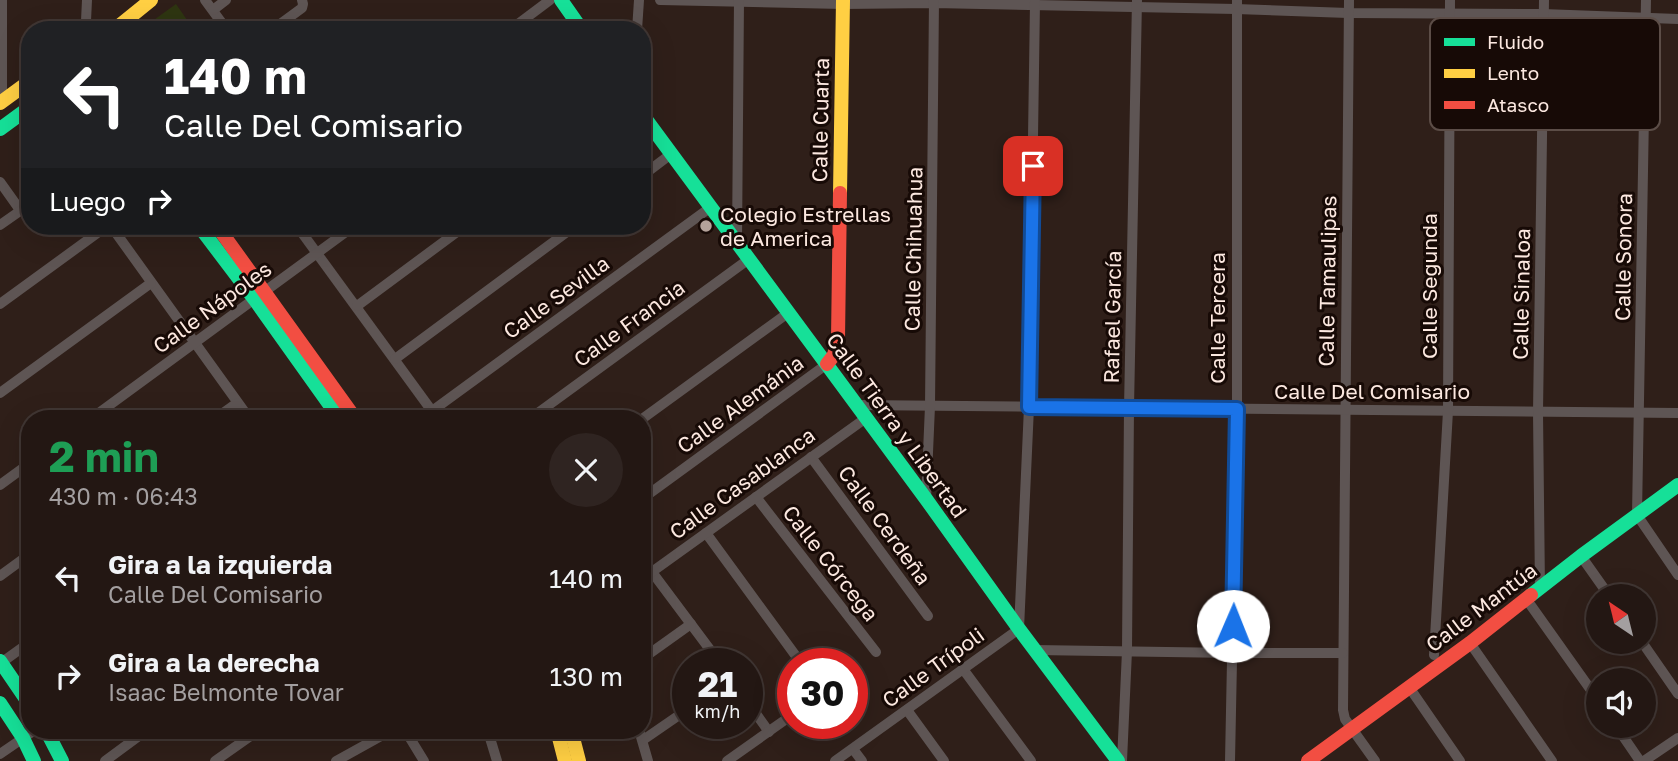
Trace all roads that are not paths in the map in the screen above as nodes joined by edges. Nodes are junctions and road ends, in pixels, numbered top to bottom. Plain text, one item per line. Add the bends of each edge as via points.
1 (2, 0) edge
2 (87, 0) edge
3 (151, 0) edge
4 (205, 0) edge
5 (226, 0) edge
6 (302, 0) edge
7 (550, 0) edge
8 (561, 0) edge
9 (639, 0) edge
10 (660, 0) edge
11 (1349, 0) edge
12 (1450, 0) edge
13 (1544, 0) edge
14 (1646, 0) edge
15 (739, 1) edge
16 (843, 2) edge
17 (934, 2) edge
18 (1035, 3) edge
19 (1137, 4) edge
20 (1236, 4) edge
21 (213, 10) junction
22 (1349, 13) junction
23 (1450, 14) junction
24 (1544, 14) junction
25 (1450, 18) edge
26 (1544, 18) edge
27 (1646, 18) joint
28 (1660, 18) edge
29 (1678, 19) edge
30 (87, 21) edge
31 (125, 21) edge
32 (221, 21) edge
33 (284, 21) edge
34 (522, 21) edge
35 (576, 21) edge
36 (638, 21) edge
37 (21, 88) edge
38 (1, 103) edge
39 (21, 114) edge
40 (651, 126) edge
41 (0, 129) edge
42 (1449, 130) edge
43 (1542, 130) edge
44 (1644, 130) edge
45 (671, 154) junction
46 (651, 169) edge
47 (0, 183) edge
48 (711, 207) junction
49 (20, 210) joint
50 (0, 225) edge
51 (96, 235) edge
52 (116, 235) edge
53 (207, 235) edge
54 (223, 235) edge
55 (304, 235) edge
56 (342, 235) edge
57 (453, 235) edge
58 (563, 235) edge
59 (737, 242) junction
60 (317, 253) junction
61 (749, 259) junction
62 (151, 283) junction
63 (260, 296) junction
64 (0, 304) edge
65 (357, 306) junction
66 (788, 313) junction
67 (196, 343) junction
68 (395, 359) junction
69 (827, 364) junction
70 (0, 393) edge
71 (237, 403) junction
72 (856, 405) junction
73 (930, 406) junction
74 (1029, 407) junction
75 (1129, 408) junction
76 (1237, 409) junction
77 (103, 410) edge
78 (227, 410) edge
79 (243, 410) edge
80 (334, 410) edge
81 (349, 410) edge
82 (427, 410) edge
83 (439, 410) edge
84 (542, 410) edge
85 (1345, 410) junction
86 (1448, 411) junction
87 (651, 412) edge
88 (1538, 412) junction
89 (1640, 413) junction
90 (1678, 413) edge
91 (866, 418) junction
92 (811, 457) junction
93 (21, 470) edge
94 (0, 485) edge
95 (1678, 485) edge
96 (651, 492) edge
97 (756, 497) junction
98 (926, 499) junction
99 (1637, 516) junction
100 (706, 533) junction
101 (1581, 556) junction
102 (21, 561) edge
103 (652, 572) joint
104 (1678, 575) edge
105 (0, 576) edge
106 (1601, 584) edge
107 (1540, 589) junction
108 (1527, 600) junction
109 (928, 616) dead end
110 (691, 624) junction
111 (1019, 629) junction
112 (1470, 643) junction
113 (21, 648) edge
114 (709, 648) edge
115 (791, 648) edge
116 (1035, 650) junction
117 (1127, 651) junction
118 (876, 652) dead end
119 (651, 653) edge
120 (1233, 653) junction
121 (1343, 653) junction
122 (1650, 654) edge
123 (1434, 655) dead end
124 (0, 662) edge
125 (963, 669) junction
126 (1586, 683) edge
127 (1409, 687) junction
128 (21, 692) edge
129 (1678, 694) edge
130 (0, 703) edge
131 (907, 710) junction
132 (672, 720) edge
133 (763, 724) edge
134 (21, 725) edge
135 (777, 726) edge
136 (1352, 729) junction
137 (769, 732) junction
138 (651, 734) edge
139 (1625, 738) edge
140 (1678, 738) edge
141 (22, 739) edge
142 (30, 739) edge
143 (51, 739) edge
144 (135, 739) edge
145 (246, 739) edge
146 (377, 739) edge
147 (411, 739) edge
148 (490, 739) edge
149 (559, 739) edge
150 (573, 739) edge
151 (643, 740) edge
152 (853, 749) junction
153 (0, 754) edge
154 (342, 760) edge
155 (34, 761) edge
156 (62, 761) edge
157 (104, 761) edge
158 (215, 761) edge
159 (424, 761) edge
160 (497, 761) edge
161 (565, 761) edge
162 (579, 761) edge
163 (648, 761) edge
164 (727, 761) edge
165 (835, 761) edge
166 (862, 761) edge
167 (944, 761) edge
168 (1031, 761) edge
169 (1120, 761) edge
170 (1230, 761) edge
171 (1308, 761) edge
172 (1375, 761) edge
173 (1460, 761) edge
174 (1552, 761) edge
175 (1642, 761) edge

1 - 38 street
2 - 30 street
3 - 31 street
4 - 21 street
5 - 21 street
6 - 33 street via 302,8
7 - 34 street
8 - 35 street
9 - 36 street
10 - 15 street
11 - 22 street, Calle Tamaulipas
12 - 23 street, Calle Segunda
13 - 24 street, Calle Sinaloa
14 - 27 street, Calle Sonora
15 - 16 street
15 - 59 street
16 - 17 street
16 - 69 street, Calle Cuarta via 838,339
17 - 18 street
17 - 73 street, Calle Chihuahua
18 - 19 street
18 - 74 street
19 - 20 street
19 - 75 street, Rafael García
20 - 22 street
20 - 76 street, Calle Tercera
21 - 32 street
22 - 23 street
22 - 85 street, Calle Tamaulipas
23 - 24 street
23 - 25 street, Calle Segunda
24 - 26 street, Calle Sinaloa
24 - 27 street
28 - 29 street
37 - 38 street
39 - 41 street
40 - 45 street, Calle Tierra y Libertad
42 - 86 street, Calle Segunda
43 - 88 street, Calle Sinaloa
44 - 89 street, Calle Sonora
45 - 46 street
45 - 48 street, Calle Tierra y Libertad
47 - 49 street
48 - 59 street, Calle Tierra y Libertad
48 - 83 street, Calle Sevilla
49 - 50 street
51 - 64 street
52 - 62 street
53 - 63 street
54 - 63 street
55 - 60 street
56 - 60 street, Calle Nápoles
57 - 65 street
58 - 68 street
59 - 61 street, Calle Tierra y Libertad
60 - 63 street, Calle Nápoles
60 - 65 street
61 - 66 street, Calle Tierra y Libertad
61 - 84 street, Calle Francia
62 - 67 street
62 - 70 street
63 - 67 street, Calle Nápoles
63 - 80 street
63 - 81 street
65 - 68 street
66 - 69 street, Calle Tierra y Libertad
66 - 87 street
67 - 71 street
67 - 77 street, Calle Nápoles
68 - 82 street
69 - 72 street, Calle Tierra y Libertad
69 - 96 street, Calle Alemánia
71 - 78 street
71 - 79 street
72 - 73 street, Calle Del Comisario
72 - 91 street, Calle Tierra y Libertad
73 - 74 street, Calle Del Comisario
73 - 98 street, Calle Chihuahua
74 - 75 street, Calle Del Comisario
74 - 111 street
75 - 76 street, Calle Del Comisario
75 - 117 street, Rafael García
76 - 85 street, Calle Del Comisario
76 - 120 street, Calle Tercera
85 - 86 street, Calle Del Comisario
85 - 121 street, Calle Tamaulipas
86 - 88 street, Calle Del Comisario
86 - 123 street, Calle Segunda
88 - 89 street, Calle Del Comisario
88 - 107 street, Calle Sinaloa
89 - 90 street, Calle Del Comisario
89 - 99 street, Calle Sonora
91 - 92 street, Calle Casablanca
91 - 98 street, Calle Tierra y Libertad
92 - 97 street, Calle Casablanca
92 - 109 street, Calle Cerdeña
93 - 94 street
95 - 99 street, Calle Mantúa
97 - 100 street, Calle Casablanca
97 - 118 street, Calle Córcega
98 - 111 street, Calle Tierra y Libertad
99 - 101 street, Calle Mantúa
99 - 104 street
100 - 103 street, Calle Casablanca
100 - 115 street
101 - 106 street
101 - 107 street, Calle Mantúa
102 - 105 street
103 - 110 street
107 - 108 street, Calle Mantúa
108 - 112 street, Calle Mantúa
108 - 126 street
110 - 114 street
110 - 119 street
111 - 116 street, Calle Tierra y Libertad
111 - 125 street, Calle Trípoli
112 - 127 street, Calle Mantúa
112 - 174 street
113 - 124 street
116 - 117 street
116 - 169 street, Calle Tierra y Libertad
117 - 120 street
117 - 169 street, Rafael García
120 - 121 street
120 - 170 street, Calle Tercera
121 - 136 street, Calle Tamaulipas via 1343,710
122 - 129 street
124 - 128 street
125 - 131 street, Calle Trípoli
125 - 168 street
127 - 136 street, Calle Mantúa
127 - 173 street
130 - 134 street
131 - 152 street, Calle Trípoli
131 - 167 street
132 - 138 street
133 - 137 street
135 - 137 street
136 - 171 street, Calle Mantúa
136 - 172 street
137 - 164 street
139 - 175 street
140 - 175 street
141 - 153 street
142 - 155 street
143 - 156 street
144 - 157 street
145 - 158 street
146 - 154 street
147 - 159 street
148 - 160 street
149 - 161 street
150 - 162 street
151 - 163 street
152 - 165 street, Calle Trípoli
152 - 166 street

